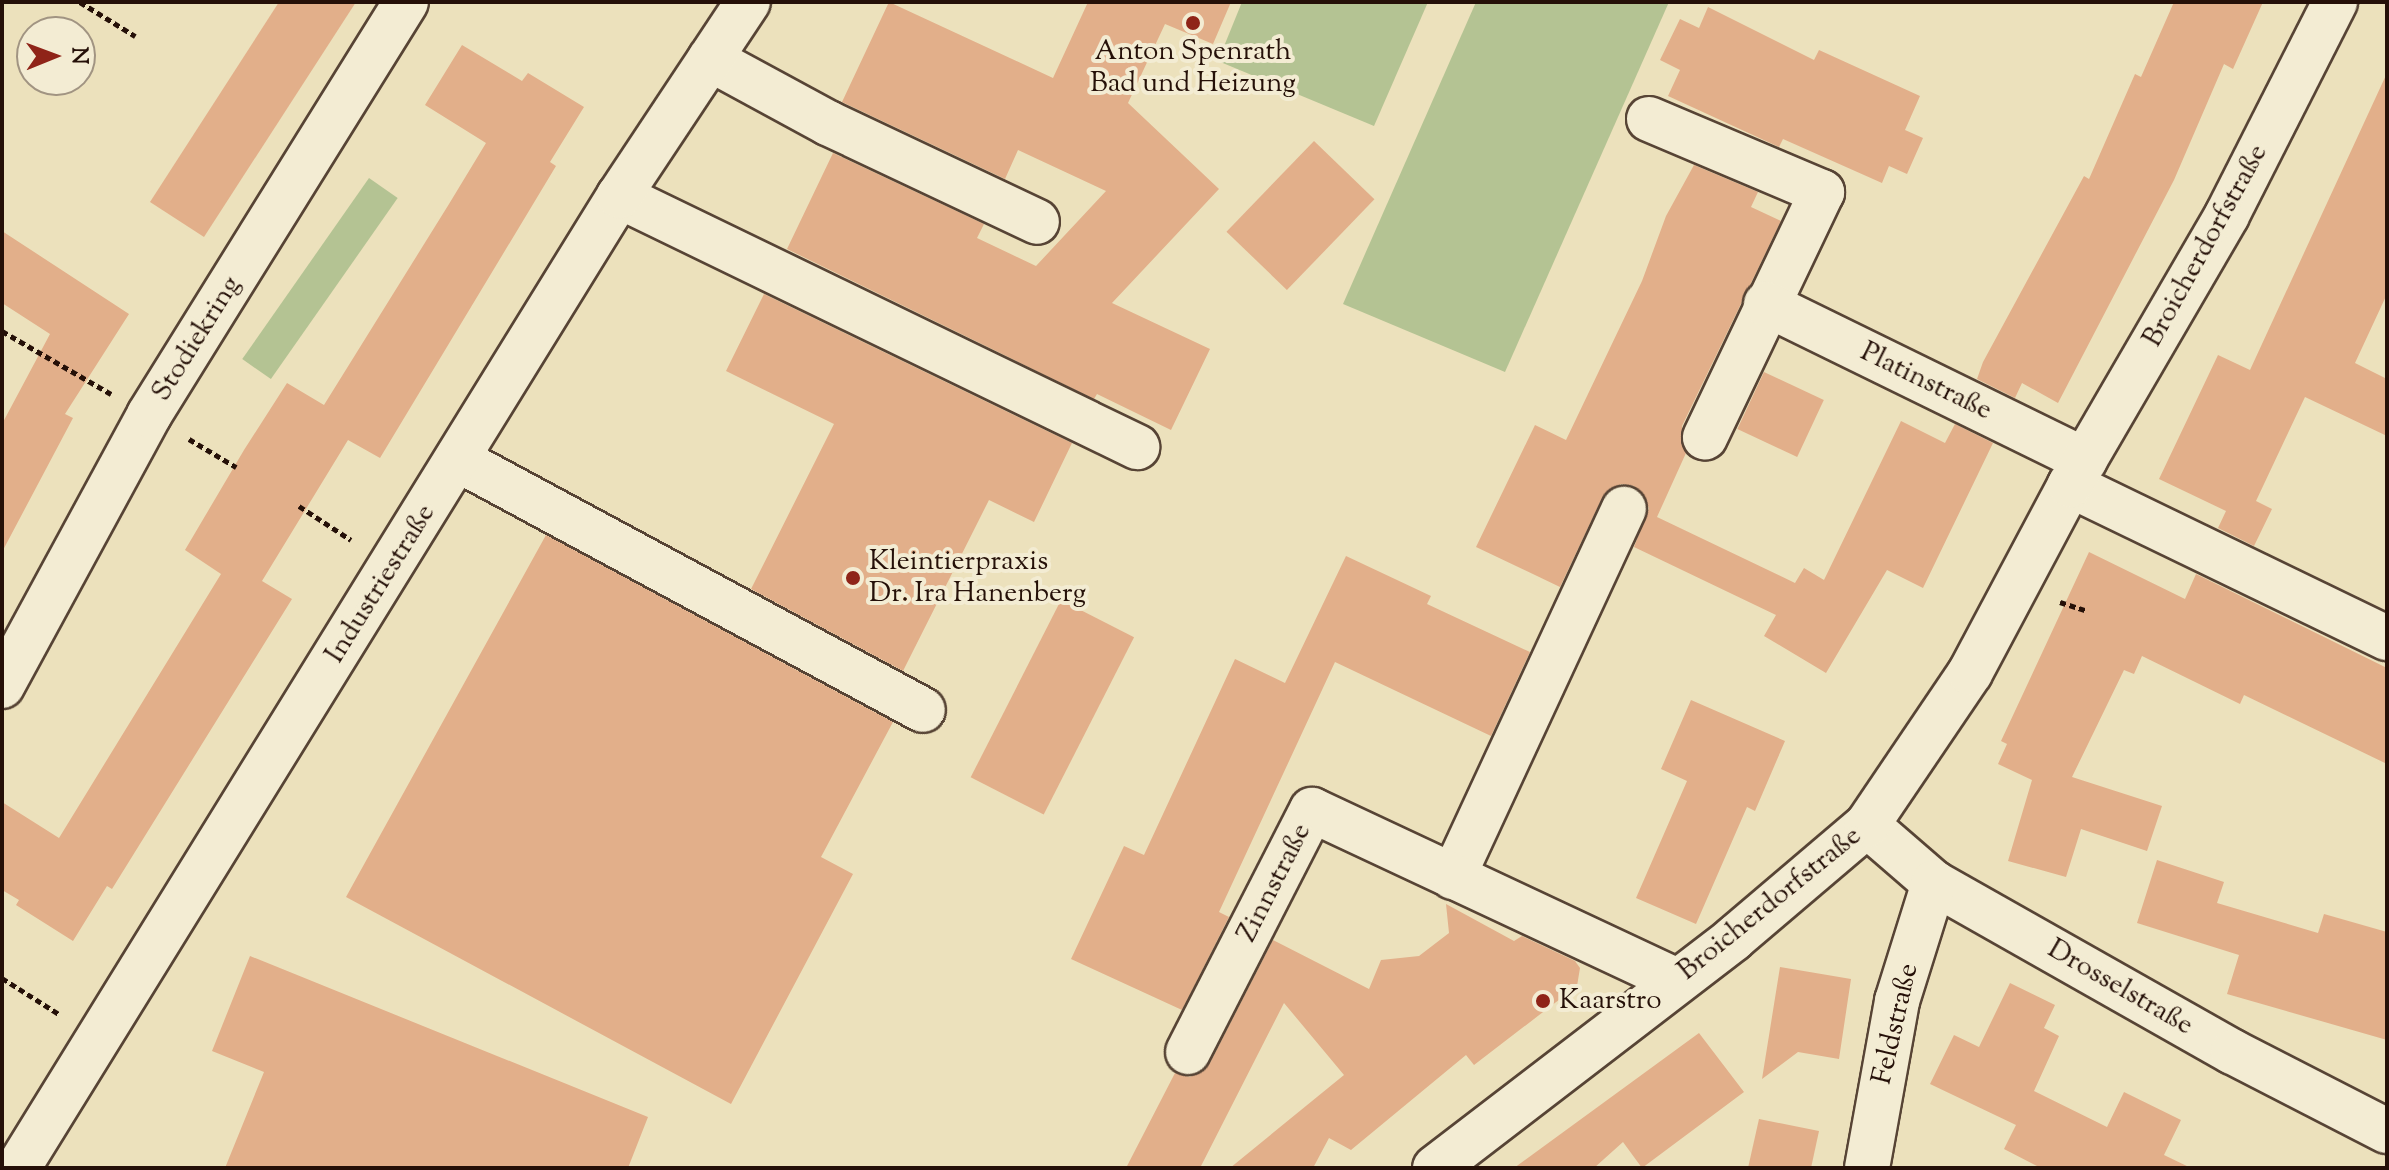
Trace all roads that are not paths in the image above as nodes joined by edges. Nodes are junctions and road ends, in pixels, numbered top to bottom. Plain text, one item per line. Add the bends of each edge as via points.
1 (406, 2) edge
2 (748, 2) edge
3 (2335, 2) edge
4 (710, 59) junction
5 (1649, 119) dead end
6 (619, 196) junction
7 (1037, 222) dead end
8 (1766, 304) junction
9 (1705, 437) dead end
10 (1137, 447) dead end
11 (457, 459) junction
12 (2078, 473) junction
13 (1624, 509) dead end
14 (2387, 638) edge
15 (2, 686) edge
16 (923, 710) dead end
17 (1867, 825) junction
18 (1453, 877) junction
19 (1934, 883) junction
20 (1677, 981) junction
21 (1188, 1052) dead end
22 (2387, 1131) edge
23 (18, 1168) edge
24 (1435, 1168) edge
25 (1867, 1168) edge

1 - 15 street, Stodiekring via 149,415
2 - 4 street, Industriestraße
3 - 12 street, Broicherdorfstraße via 2227,215
4 - 6 street, Industriestraße
4 - 7 street via 828,123
5 - 8 street via 1822,192
6 - 10 street
6 - 11 street, Industriestraße
8 - 9 street
8 - 12 street, Platinstraße
11 - 16 street
11 - 23 street, Industriestraße
12 - 14 street
12 - 17 street, Broicherdorfstraße via 1970,673
13 - 18 street
17 - 19 street, Drosselstraße
17 - 20 street, Broicherdorfstraße
18 - 20 street, Zinnstraße
18 - 21 street, Zinnstraße via 1391,855 1312,810
19 - 22 street, Drosselstraße via 2233,1052
19 - 25 street, Feldstraße via 1897,1001
20 - 24 street, Broicherdorfstraße

